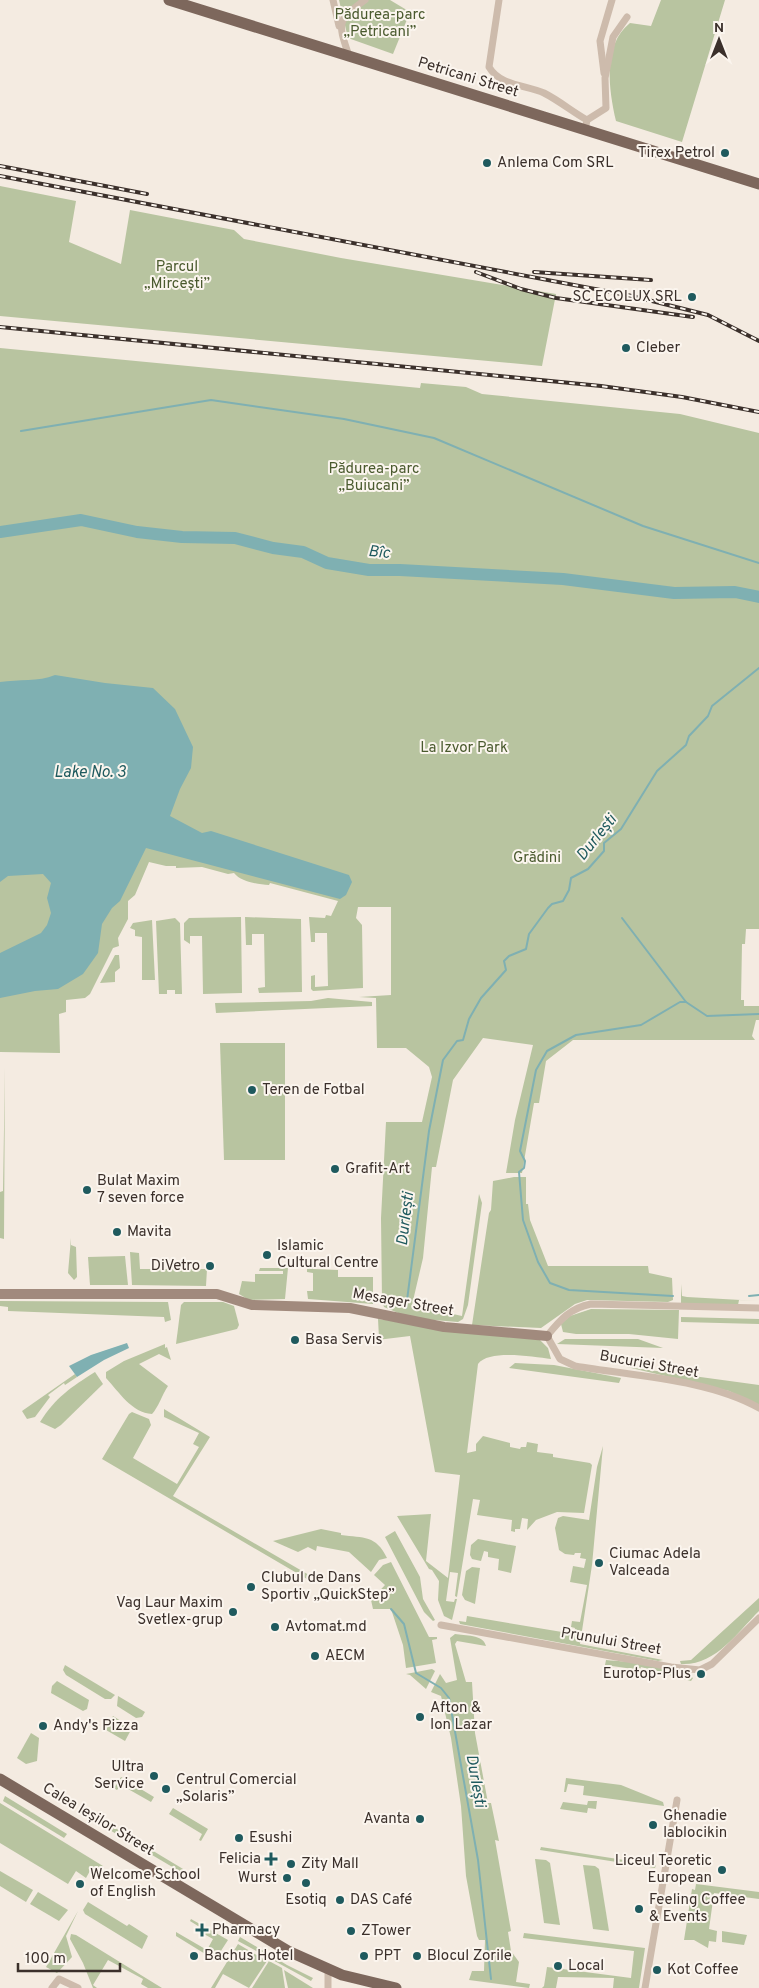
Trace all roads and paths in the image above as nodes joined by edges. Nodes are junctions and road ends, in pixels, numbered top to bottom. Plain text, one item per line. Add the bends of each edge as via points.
1 (169, 0) edge
2 (333, 0) edge
3 (365, 0) edge
4 (499, 0) edge
5 (612, 0) edge
6 (627, 17) dead end
7 (340, 26) junction
8 (349, 56) junction
9 (605, 78) junction
10 (586, 125) junction
11 (759, 184) edge
12 (0, 1294) edge
13 (759, 1308) edge
14 (547, 1336) junction
15 (759, 1408) edge
16 (759, 1618) edge
17 (441, 1625) dead end
18 (0, 1779) edge
19 (677, 1800) dead end
20 (328, 1971) junction
21 (52, 1988) edge
22 (78, 1988) edge
23 (328, 1988) edge
24 (396, 1988) edge
25 (645, 1988) edge

1 - 8 main road, Petricani Street
2 - 7 street
3 - 7 street via 346,13
4 - 10 street via 489,68 492,74 545,94
5 - 9 street via 600,41
6 - 9 street via 613,37
7 - 8 street
8 - 10 main road, Petricani Street
9 - 10 street via 606,108
10 - 11 main road, Petricani Street
12 - 14 street, Mesager Street via 217,1294 252,1305 350,1308 444,1327
13 - 14 street via 591,1304 573,1309
14 - 15 street, Bucuriei Street via 560,1359 574,1366 687,1384 719,1392
16 - 17 street, Prunului Street via 712,1664 700,1670
18 - 20 main road, Calea Ieșilor Street via 264,1938
19 - 25 street
20 - 23 street
20 - 24 main road, Calea Ieșilor Street
21 - 22 street via 59,1979

